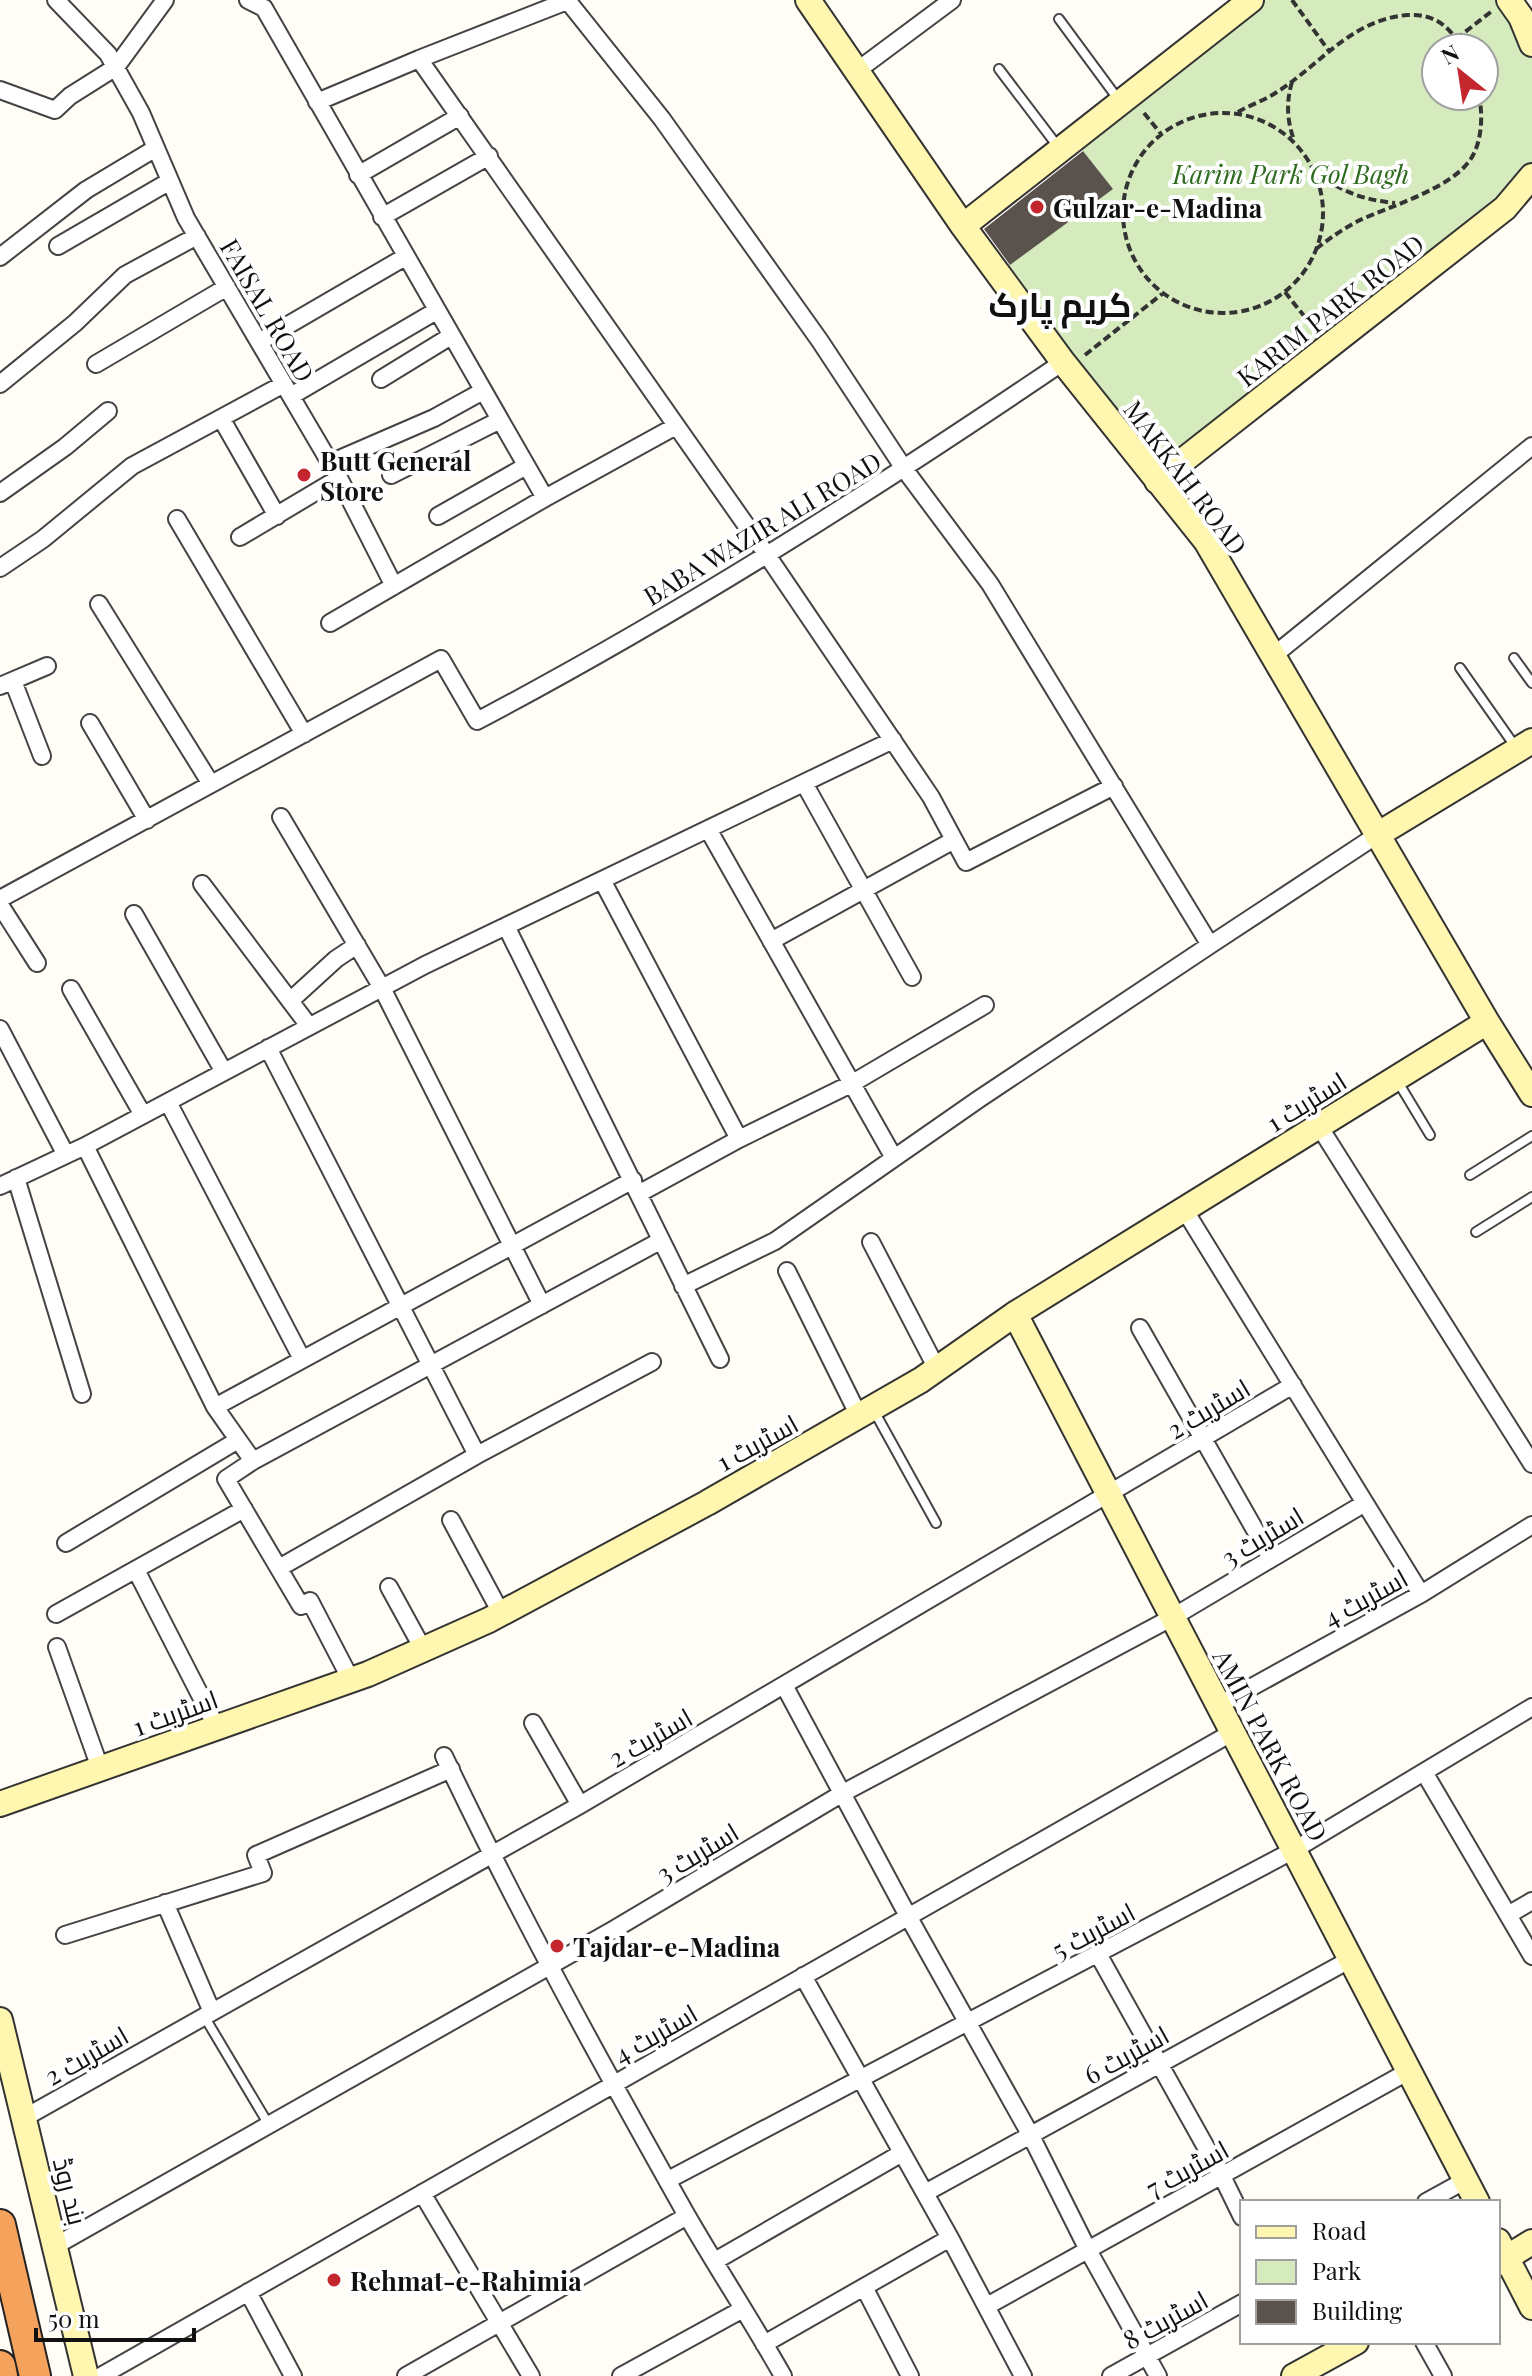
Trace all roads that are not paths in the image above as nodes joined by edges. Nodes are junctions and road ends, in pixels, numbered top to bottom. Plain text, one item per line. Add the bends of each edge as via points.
1 (56, 0) edge
2 (248, 0) edge
3 (567, 0) edge
4 (808, 0) edge
5 (952, 0) edge
6 (1251, 0) edge
7 (160, 2) edge
8 (1509, 4) edge
9 (1059, 19) dead end
10 (1532, 44) edge
11 (419, 59) junction
12 (112, 61) junction
13 (999, 69) dead end
14 (858, 70) junction
15 (0, 90) edge
16 (1126, 99) junction
17 (317, 102) junction
18 (460, 116) junction
19 (156, 148) junction
20 (1061, 150) junction
21 (489, 156) junction
22 (358, 175) junction
23 (1532, 176) edge
24 (170, 181) junction
25 (382, 217) junction
26 (963, 226) junction
27 (197, 236) junction
28 (58, 246) dead end
29 (0, 257) edge
30 (405, 257) junction
31 (227, 287) junction
32 (436, 311) junction
33 (451, 336) junction
34 (259, 342) junction
35 (96, 364) dead end
36 (1065, 366) junction
37 (381, 379) dead end
38 (0, 384) edge
39 (287, 390) junction
40 (483, 391) junction
41 (108, 411) dead end
42 (221, 418) junction
43 (500, 420) junction
44 (676, 426) junction
45 (1532, 446) edge
46 (330, 463) junction
47 (526, 466) junction
48 (905, 470) junction
49 (391, 475) dead end
50 (339, 478) junction
51 (1157, 481) junction
52 (0, 493) edge
53 (545, 498) junction
54 (277, 516) junction
55 (438, 516) dead end
56 (177, 519) dead end
57 (240, 537) dead end
58 (767, 555) junction
59 (0, 568) edge
60 (394, 586) junction
61 (99, 604) dead end
62 (330, 623) dead end
63 (1273, 656) junction
64 (1514, 658) dead end
65 (47, 666) dead end
66 (1460, 668) dead end
67 (6, 683) edge
68 (1532, 683) edge
69 (90, 723) dead end
70 (304, 734) junction
71 (893, 740) junction
72 (1525, 745) edge
73 (42, 756) dead end
74 (804, 783) junction
75 (211, 784) junction
76 (1114, 786) junction
77 (281, 817) dead end
78 (147, 820) junction
79 (708, 829) junction
80 (1377, 835) junction
81 (954, 840) junction
82 (602, 880) junction
83 (202, 884) dead end
84 (864, 890) junction
85 (0, 902) edge
86 (134, 914) dead end
87 (506, 926) junction
88 (771, 941) junction
89 (357, 945) junction
90 (1210, 945) junction
91 (37, 963) dead end
92 (912, 977) dead end
93 (382, 988) junction
94 (71, 989) dead end
95 (290, 1001) junction
96 (985, 1005) dead end
97 (1487, 1022) junction
98 (309, 1026) junction
99 (0, 1029) edge
100 (268, 1048) junction
101 (224, 1072) junction
102 (1396, 1078) junction
103 (851, 1084) junction
104 (1532, 1094) edge
105 (168, 1102) junction
106 (143, 1115) junction
107 (1319, 1126) junction
108 (1430, 1135) dead end
109 (1532, 1136) edge
110 (739, 1139) junction
111 (85, 1146) junction
112 (66, 1155) junction
113 (894, 1158) junction
114 (1470, 1175) dead end
115 (16, 1178) junction
116 (0, 1186) edge
117 (637, 1186) junction
118 (1532, 1197) edge
119 (1184, 1209) junction
120 (1476, 1232) dead end
121 (660, 1241) junction
122 (871, 1242) dead end
123 (512, 1246) junction
124 (787, 1271) dead end
125 (683, 1286) junction
126 (542, 1305) junction
127 (401, 1306) junction
128 (1015, 1314) junction
129 (1140, 1328) dead end
130 (302, 1359) junction
131 (720, 1359) dead end
132 (652, 1362) dead end
133 (431, 1365) junction
134 (937, 1369) junction
135 (1293, 1385) junction
136 (82, 1394) dead end
137 (215, 1407) junction
138 (866, 1412) junction
139 (1204, 1438) junction
140 (238, 1440) junction
141 (477, 1455) junction
142 (253, 1461) junction
143 (1532, 1464) edge
144 (1109, 1495) junction
145 (1365, 1503) junction
146 (244, 1509) junction
147 (451, 1520) dead end
148 (936, 1523) dead end
149 (1532, 1525) edge
150 (66, 1543) dead end
151 (1271, 1558) junction
152 (279, 1568) junction
153 (136, 1570) junction
154 (389, 1587) dead end
155 (1421, 1594) junction
156 (501, 1613) junction
157 (56, 1614) dead end
158 (1173, 1617) junction
159 (57, 1647) dead end
160 (423, 1649) junction
161 (351, 1680) junction
162 (785, 1687) junction
163 (1219, 1705) junction
164 (1532, 1707) edge
165 (533, 1723) dead end
166 (216, 1726) junction
167 (1233, 1732) junction
168 (100, 1768) junction
169 (1424, 1772) junction
170 (843, 1793) junction
171 (0, 1804) edge
172 (580, 1805) junction
173 (1294, 1850) junction
174 (491, 1855) junction
175 (1532, 1901) edge
176 (165, 1903) junction
177 (1508, 1915) junction
178 (908, 1916) junction
179 (65, 1935) dead end
180 (1098, 1954) junction
181 (1532, 1956) edge
182 (1351, 1959) junction
183 (549, 1966) junction
184 (803, 1976) junction
185 (208, 2014) junction
186 (0, 2020) edge
187 (968, 2023) junction
188 (1159, 2063) junction
189 (1409, 2071) junction
190 (861, 2079) junction
191 (614, 2083) junction
192 (24, 2118) junction
193 (269, 2125) junction
194 (1030, 2134) junction
195 (902, 2153) junction
196 (1222, 2176) junction
197 (668, 2180) junction
198 (1466, 2180) junction
199 (422, 2193) junction
200 (925, 2193) junction
201 (1430, 2200) edge
202 (1476, 2200) edge
203 (1240, 2213) edge
204 (687, 2216) junction
205 (0, 2225) edge
206 (950, 2238) junction
207 (1532, 2242) edge
208 (55, 2246) junction
209 (1088, 2250) junction
210 (1501, 2254) edge
211 (715, 2261) junction
212 (864, 2287) junction
213 (248, 2292) junction
214 (1240, 2304) edge
215 (987, 2306) junction
216 (1532, 2307) edge
217 (743, 2309) junction
218 (500, 2323) junction
219 (764, 2344) junction
220 (1352, 2344) edge
221 (1425, 2344) edge
222 (1147, 2356) junction
223 (0, 2366) edge
224 (1298, 2375) edge
225 (2, 2376) edge
226 (35, 2376) edge
227 (86, 2376) edge
228 (101, 2376) edge
229 (293, 2376) edge
230 (406, 2376) edge
231 (531, 2376) edge
232 (621, 2376) edge
233 (783, 2376) edge
234 (910, 2376) edge
235 (1023, 2376) edge
236 (1111, 2376) edge
237 (1158, 2376) edge
238 (1443, 2376) edge

1 - 12 street, FAISAL ROAD
2 - 17 street via 264,8
3 - 11 street
3 - 48 street via 662,119
4 - 14 street, MAKKAH ROAD
5 - 14 street
6 - 16 street
7 - 12 street
8 - 10 street
9 - 16 lane
11 - 17 street
11 - 18 street
12 - 15 street via 55,110
12 - 19 street, FAISAL ROAD
13 - 20 lane
14 - 26 street, MAKKAH ROAD
16 - 20 street
17 - 22 street
18 - 21 street
18 - 22 street
19 - 24 street, FAISAL ROAD
19 - 29 street via 86,190
20 - 26 street
21 - 25 street
21 - 44 street
22 - 25 street
23 - 51 street, KARIM PARK ROAD via 1505,208
24 - 27 street, FAISAL ROAD
24 - 28 street
25 - 30 street
26 - 36 street, MAKKAH ROAD
27 - 31 street, FAISAL ROAD
27 - 38 street via 125,275
30 - 32 street
30 - 34 street
31 - 34 street, FAISAL ROAD
31 - 35 street
32 - 33 street
32 - 39 street
33 - 37 street
33 - 40 street
34 - 39 street, FAISAL ROAD
36 - 48 street, BABA WAZIR ALI ROAD
36 - 51 street, MAKKAH ROAD
39 - 42 street
39 - 46 street, FAISAL ROAD
40 - 43 street
40 - 46 street
41 - 52 street
42 - 54 street
42 - 59 street via 132,466
43 - 47 street
43 - 49 street
44 - 53 street
44 - 58 street
45 - 63 street
46 - 50 street, FAISAL ROAD
47 - 53 street
47 - 55 street
48 - 58 street, BABA WAZIR ALI ROAD
48 - 76 street via 990,584
50 - 54 street
50 - 60 street, FAISAL ROAD
51 - 63 street, MAKKAH ROAD via 1206,541
53 - 60 street
54 - 57 street
56 - 70 street
58 - 70 street, BABA WAZIR ALI ROAD via 477,721 441,659
58 - 71 street
60 - 62 street
61 - 75 street
63 - 80 street, MAKKAH ROAD
64 - 68 lane
65 - 67 street
66 - 72 lane
67 - 73 street
69 - 78 street
70 - 75 street
71 - 74 street
71 - 81 street
72 - 80 street
74 - 79 street
74 - 84 street
75 - 78 street
76 - 81 street via 966,862
76 - 90 street
77 - 89 street
78 - 85 street
79 - 82 street
79 - 88 street
80 - 90 street
80 - 97 street, MAKKAH ROAD
81 - 84 street
82 - 87 street
82 - 110 street
83 - 95 street
84 - 88 street
84 - 92 street
85 - 91 street
86 - 101 street
87 - 93 street
87 - 117 street
88 - 103 street
89 - 93 street
89 - 95 street
90 - 113 street
93 - 98 street
93 - 123 street
94 - 106 street
95 - 98 street
96 - 103 street
97 - 102 street, اسٹریٹ 1
97 - 104 street, MAKKAH ROAD
98 - 100 street
99 - 112 street
100 - 101 street
100 - 127 street
101 - 105 street
102 - 107 street, اسٹریٹ 1
102 - 108 lane
103 - 110 street
103 - 113 street
105 - 106 street
105 - 130 street
106 - 111 street
107 - 119 street, اسٹریٹ 1
107 - 143 street
109 - 114 lane
110 - 117 street
111 - 112 street
111 - 137 street
112 - 115 street
113 - 125 street via 775,1241
115 - 116 street
115 - 136 street
117 - 121 street
117 - 123 street
118 - 120 lane
119 - 128 street, اسٹریٹ 1
119 - 135 street
121 - 125 street
121 - 126 street
122 - 134 street
123 - 126 street
123 - 127 street
124 - 138 street
125 - 131 street
126 - 133 street
127 - 130 street
127 - 133 street
128 - 134 street, اسٹریٹ 1
128 - 144 street, AMIN PARK ROAD
129 - 139 street
130 - 137 street
132 - 141 street
133 - 141 street
133 - 142 street
134 - 138 street, اسٹریٹ 1
135 - 139 street, اسٹریٹ 2
135 - 145 street
137 - 140 street
138 - 148 lane
138 - 156 street, اسٹریٹ 1
139 - 144 street, اسٹریٹ 2
139 - 151 street
140 - 142 street
140 - 150 street
141 - 152 street
142 - 146 street via 226,1479
144 - 158 street, AMIN PARK ROAD
144 - 162 street, اسٹریٹ 2
145 - 151 street, اسٹریٹ 3
145 - 155 street
146 - 152 street
146 - 153 street
147 - 156 street
149 - 155 street, اسٹریٹ 4
151 - 158 street, اسٹریٹ 3
152 - 161 street via 301,1606 310,1601
153 - 157 street
153 - 166 street
154 - 160 street
155 - 163 street, اسٹریٹ 4
156 - 160 street, اسٹریٹ 1
158 - 163 street, AMIN PARK ROAD
158 - 170 street, اسٹریٹ 3
159 - 168 street
160 - 161 street, اسٹریٹ 1
161 - 166 street, اسٹریٹ 1
162 - 170 street
162 - 172 street, اسٹریٹ 2
163 - 167 street, AMIN PARK ROAD
164 - 169 street, اسٹریٹ 5
165 - 172 street
166 - 168 street, اسٹریٹ 1
167 - 173 street, AMIN PARK ROAD
167 - 178 street, اسٹریٹ 4
168 - 171 street, اسٹریٹ 1
169 - 173 street, اسٹریٹ 5
169 - 177 street
170 - 178 street
170 - 183 street, اسٹریٹ 3
172 - 174 street, اسٹریٹ 2
173 - 180 street, اسٹریٹ 5
173 - 182 street, AMIN PARK ROAD
174 - 176 street via 447,1763 256,1855 263,1873
174 - 183 street
174 - 185 street, اسٹریٹ 2
175 - 177 street
176 - 179 street
176 - 185 street
177 - 181 street
178 - 184 street, اسٹریٹ 4
178 - 187 street
180 - 187 street, اسٹریٹ 5
180 - 188 street
182 - 188 street, اسٹریٹ 6
182 - 189 street, AMIN PARK ROAD
183 - 191 street
183 - 193 street, اسٹریٹ 3
184 - 190 street
184 - 191 street, اسٹریٹ 4
185 - 192 street, اسٹریٹ 2
185 - 193 lane
186 - 192 street, بند روڈ
187 - 190 street, اسٹریٹ 5
187 - 194 street
188 - 194 street, اسٹریٹ 6
188 - 196 street
189 - 196 street, اسٹریٹ 7
189 - 198 street, AMIN PARK ROAD
190 - 195 street
190 - 197 street, اسٹریٹ 5
191 - 197 street
191 - 199 street, اسٹریٹ 4
192 - 208 street, بند روڈ
193 - 208 street, اسٹریٹ 3
194 - 200 street, اسٹریٹ 6
194 - 209 street
195 - 200 street
195 - 211 street
196 - 203 street
196 - 209 street, اسٹریٹ 7
197 - 204 street
198 - 201 street
198 - 202 street, AMIN PARK ROAD
199 - 213 street, اسٹریٹ 4
199 - 218 street
200 - 206 street
204 - 211 street
204 - 218 street
205 - 226 highway
206 - 212 street
206 - 215 street
207 - 210 street
208 - 227 street, بند روڈ
209 - 215 street, اسٹریٹ 7
209 - 222 street
210 - 216 street
211 - 217 street
212 - 219 street
212 - 234 street
213 - 228 street, اسٹریٹ 4
213 - 229 street
214 - 222 street, اسٹریٹ 8
215 - 235 street
217 - 219 street
217 - 232 street
218 - 230 street
218 - 231 street
219 - 233 street
220 - 224 street
221 - 238 street
222 - 236 street, اسٹریٹ 8
222 - 237 street
223 - 225 highway

